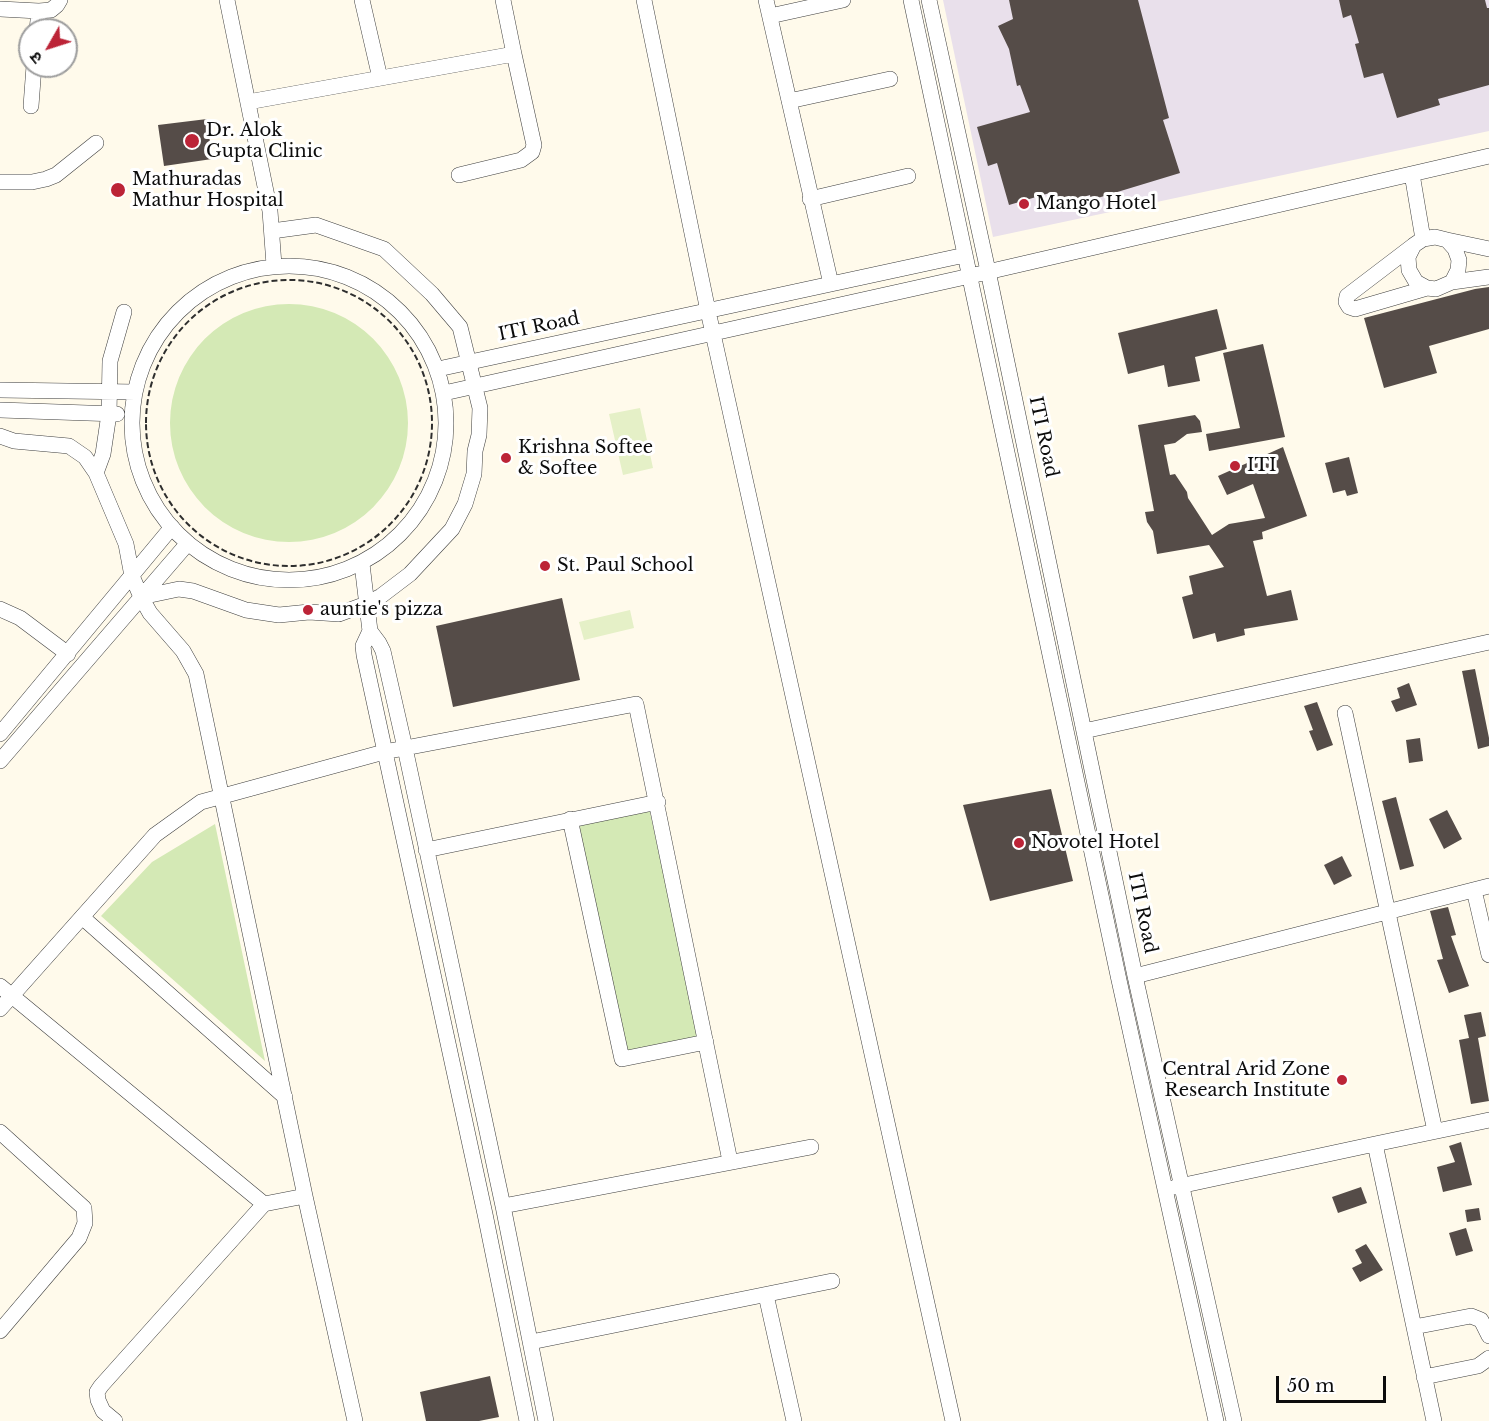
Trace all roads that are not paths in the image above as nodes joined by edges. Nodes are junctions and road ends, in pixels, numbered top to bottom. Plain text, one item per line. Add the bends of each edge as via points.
1 (60, 0) edge
2 (227, 0) edge
3 (362, 0) edge
4 (503, 0) edge
5 (644, 0) edge
6 (766, 0) edge
7 (843, 0) edge
8 (911, 0) edge
9 (929, 0) edge
10 (0, 9) edge
11 (39, 11) junction
12 (770, 16) junction
13 (38, 18) edge
14 (514, 54) junction
15 (33, 78) edge
16 (380, 78) junction
17 (890, 79) dead end
18 (789, 101) junction
19 (248, 102) junction
20 (31, 106) dead end
21 (96, 142) dead end
22 (1489, 156) edge
23 (1412, 174) junction
24 (459, 175) dead end
25 (908, 176) dead end
26 (0, 182) edge
27 (810, 199) junction
28 (272, 231) junction
29 (1447, 240) junction
30 (1418, 242) junction
31 (1489, 249) edge
32 (965, 255) junction
33 (274, 265) junction
34 (988, 271) junction
35 (970, 276) junction
36 (1489, 277) edge
37 (1452, 282) junction
38 (831, 284) junction
39 (1427, 288) junction
40 (708, 311) junction
41 (124, 312) dead end
42 (715, 333) junction
43 (468, 362) junction
44 (438, 369) junction
45 (476, 387) junction
46 (0, 390) edge
47 (135, 392) junction
48 (110, 393) junction
49 (444, 393) junction
50 (0, 411) edge
51 (109, 414) junction
52 (132, 414) junction
53 (0, 436) edge
54 (96, 474) junction
55 (172, 527) junction
56 (188, 543) junction
57 (362, 564) junction
58 (132, 576) junction
59 (141, 597) junction
60 (366, 604) junction
61 (0, 609) edge
62 (370, 631) junction
63 (1489, 642) edge
64 (68, 654) junction
65 (1345, 713) dead end
66 (1084, 731) junction
67 (0, 734) edge
68 (405, 748) junction
69 (384, 752) junction
70 (0, 761) edge
71 (222, 796) junction
72 (658, 802) junction
73 (570, 819) junction
74 (426, 850) junction
75 (1482, 888) edge
76 (1388, 913) junction
77 (82, 917) junction
78 (1489, 955) edge
79 (1135, 976) junction
80 (6, 991) edge
81 (0, 1009) edge
82 (706, 1042) junction
83 (285, 1097) junction
84 (1489, 1120) edge
85 (1435, 1131) junction
86 (0, 1132) edge
87 (1375, 1144) junction
88 (811, 1147) dead end
89 (730, 1161) junction
90 (1184, 1186) junction
91 (1165, 1190) junction
92 (305, 1196) junction
93 (264, 1204) junction
94 (503, 1206) junction
95 (832, 1281) dead end
96 (766, 1295) junction
97 (1414, 1327) junction
98 (0, 1331) edge
99 (1489, 1336) edge
100 (531, 1342) junction
101 (1489, 1358) edge
102 (1424, 1377) junction
103 (791, 1420) edge
104 (115, 1421) edge
105 (354, 1421) edge
106 (527, 1421) edge
107 (546, 1421) edge
108 (953, 1421) edge
109 (1215, 1421) edge
110 (1234, 1421) edge
111 (1434, 1421) edge

1 - 11 street via 51,10
2 - 19 street
3 - 16 street
4 - 14 street
5 - 40 street
6 - 12 street
7 - 12 street
8 - 32 street, ITI Road
9 - 34 street, ITI Road
10 - 11 street
11 - 13 street
12 - 18 street
14 - 16 street
14 - 24 street via 534,145 532,152 521,160
15 - 20 street
16 - 19 street
17 - 18 street
18 - 27 street
19 - 28 street
21 - 26 street via 56,175 32,182
22 - 23 street
23 - 30 street
23 - 34 street
25 - 27 street
27 - 38 street
28 - 33 street
28 - 43 street via 316,225 384,249 460,327
29 - 30 street via 1435,237
29 - 31 street
29 - 37 street via 1459,260
30 - 39 street via 1408,257 1409,270 1416,282
30 - 39 street via 1347,297 1346,302 1354,309
32 - 35 street, ITI Road
32 - 38 street, ITI Road
33 - 44 street via 317,267 369,287 403,314 422,338
33 - 47 street via 234,274 197,294 167,321 151,345
34 - 35 street
34 - 66 street, ITI Road
35 - 42 street
35 - 91 street, ITI Road
36 - 37 street
37 - 39 street via 1436,289
38 - 40 street, ITI Road
40 - 42 street
40 - 43 street, ITI Road
41 - 48 street via 110,361
42 - 45 street
42 - 108 street
43 - 44 street, ITI Road
43 - 45 street
44 - 49 street
45 - 49 street
45 - 60 street via 479,435 465,504 452,529 410,574
46 - 48 street
47 - 48 street
47 - 52 street
48 - 51 street
49 - 57 street via 442,462 418,515 388,546
50 - 51 street
51 - 52 street
51 - 54 street
52 - 55 street via 135,456 157,508
53 - 54 street via 69,446 85,457
54 - 58 street via 126,544
55 - 56 street
55 - 58 street
56 - 57 street via 218,563 270,579 332,575
56 - 59 street
57 - 60 street
58 - 59 street
58 - 64 street
59 - 60 street via 179,589 246,610 279,615 339,614
59 - 70 street
59 - 71 street via 196,674
60 - 62 street
61 - 64 street via 20,618
62 - 68 street via 382,651
62 - 69 street via 363,646 364,655
63 - 66 street
64 - 67 street
65 - 76 street
66 - 79 street, ITI Road
68 - 69 street
68 - 72 street via 636,704
68 - 74 street
69 - 71 street
69 - 106 street
71 - 77 street via 201,802 155,835
71 - 83 street
72 - 73 street
72 - 82 street
73 - 74 street
73 - 82 street via 622,1059
74 - 94 street
75 - 76 street
75 - 78 street
76 - 79 street
76 - 85 street
77 - 80 street
77 - 83 street
79 - 90 street, ITI Road
80 - 81 street
80 - 93 street
82 - 89 street
83 - 92 street
84 - 85 street
85 - 87 street
86 - 98 street via 84,1208 85,1223 79,1238
87 - 90 street
87 - 97 street
88 - 89 street
89 - 94 street
90 - 91 street
90 - 110 street, ITI Road
91 - 109 street, ITI Road
92 - 93 street
92 - 105 street
93 - 104 street via 100,1386 98,1400 103,1411
94 - 100 street
95 - 96 street
96 - 100 street
96 - 103 street
97 - 99 street via 1471,1316 1481,1320
97 - 102 street
100 - 107 street
101 - 102 street via 1478,1366
102 - 111 street

